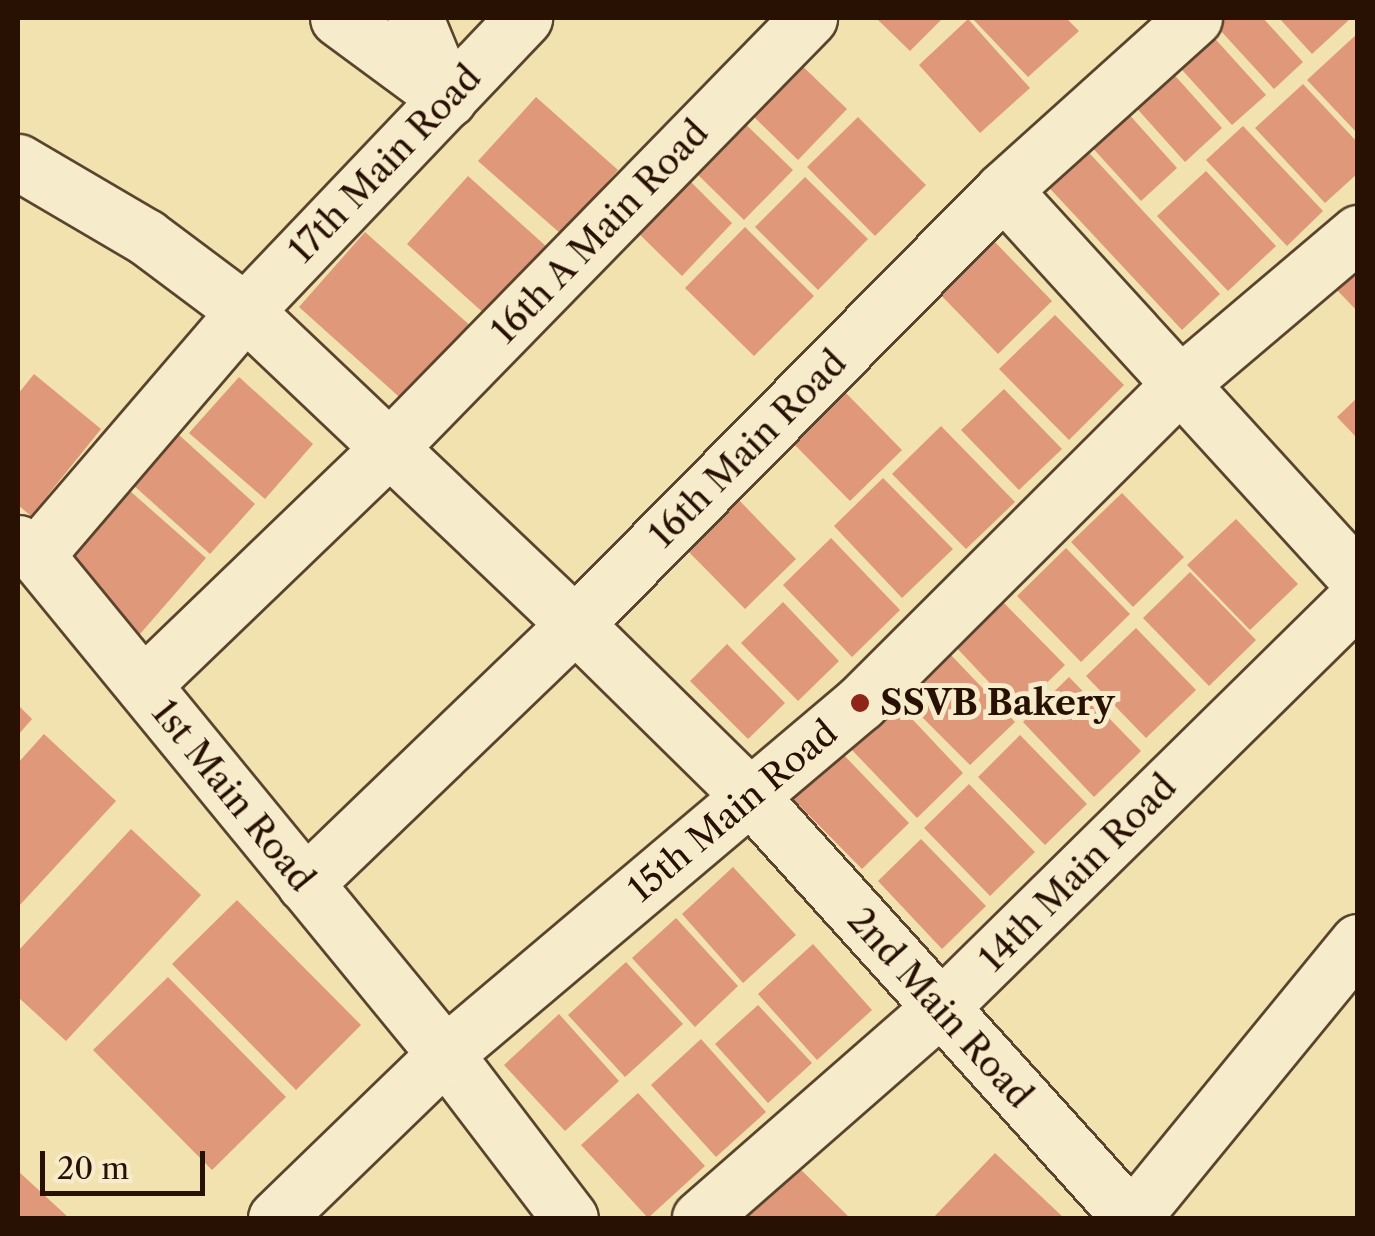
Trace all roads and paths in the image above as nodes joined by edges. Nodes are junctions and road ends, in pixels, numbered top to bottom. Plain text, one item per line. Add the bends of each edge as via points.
1 (338, 18) edge
2 (415, 18) edge
3 (524, 18) edge
4 (809, 18) edge
5 (1194, 18) edge
6 (448, 99) junction
7 (18, 162) edge
8 (1003, 190) junction
9 (1358, 233) edge
10 (246, 310) junction
11 (1181, 383) junction
12 (390, 447) junction
13 (27, 549) edge
14 (1358, 579) edge
15 (1358, 597) edge
16 (574, 624) junction
17 (143, 685) junction
18 (750, 796) junction
19 (305, 884) junction
20 (1358, 942) edge
21 (940, 1009) junction
22 (445, 1054) junction
23 (276, 1218) edge
24 (570, 1218) edge
25 (700, 1218) edge
26 (1131, 1218) edge

1 - 6 street
2 - 6 street
3 - 6 street, 17th Main Road
4 - 12 street, 16th A Main Road
5 - 8 street, 16th Main Road
6 - 10 street, 17th Main Road
7 - 10 street, 2nd Main Road via 146,238
8 - 11 street
8 - 16 street, 16th Main Road
9 - 11 street, 15th Main Road
10 - 12 street, 2nd Main Road
10 - 13 street, 17th Main Road
11 - 14 street
11 - 18 street, 15th Main Road via 860,704
12 - 16 street, 2nd Main Road
12 - 17 street, 16th A Main Road
13 - 17 street, 1st Main Road
15 - 21 street, 14th Main Road
16 - 18 street, 2nd Main Road
16 - 19 street, 16th Main Road
17 - 19 street, 1st Main Road
18 - 21 street, 2nd Main Road
18 - 22 street, 15th Main Road
19 - 22 street, 1st Main Road
20 - 26 street
21 - 25 street, 14th Main Road
21 - 26 street, 2nd Main Road
22 - 23 street, 15th Main Road
22 - 24 street, 1st Main Road

